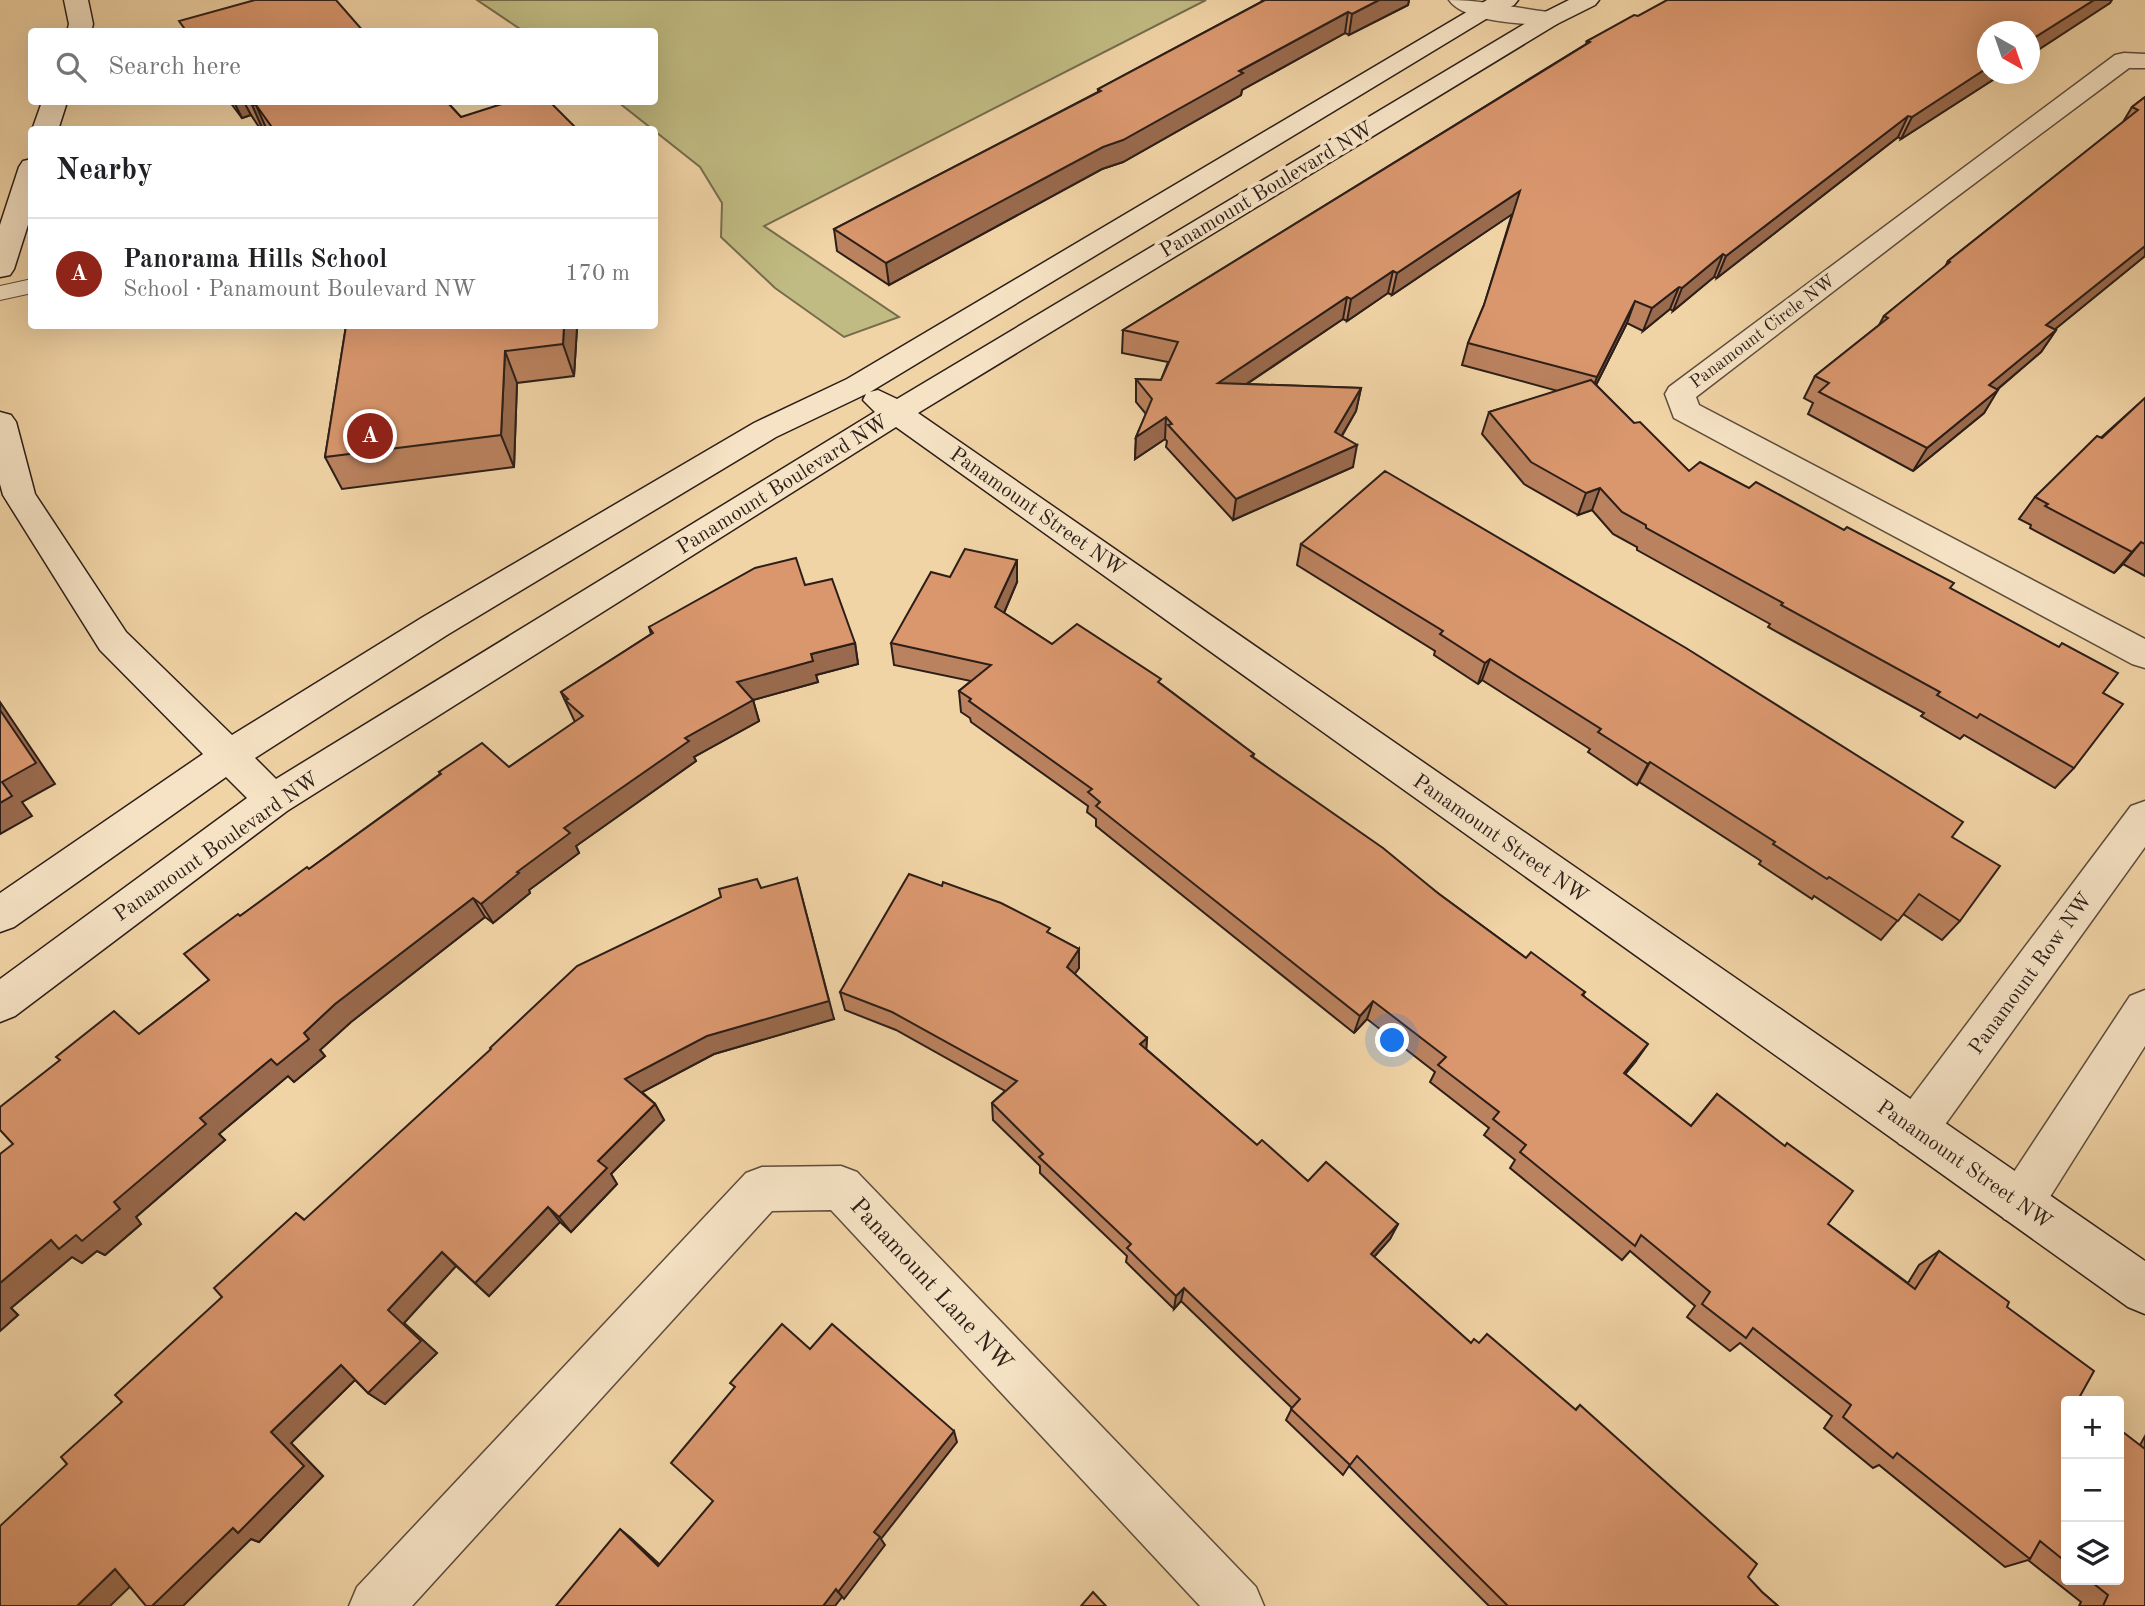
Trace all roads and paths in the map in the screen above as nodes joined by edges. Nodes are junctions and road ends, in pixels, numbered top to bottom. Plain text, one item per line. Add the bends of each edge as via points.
1 (76, 0) edge
2 (1587, 0) edge
3 (1483, 4) edge
4 (1539, 10) edge
5 (80, 28) edge
6 (2145, 61) edge
7 (53, 105) edge
8 (46, 126) edge
9 (28, 180) edge
10 (0, 270) edge
11 (28, 287) edge
12 (0, 293) edge
13 (858, 386) junction
14 (898, 413) junction
15 (0, 422) edge
16 (2145, 655) edge
17 (227, 757) junction
18 (273, 800) junction
19 (2145, 817) edge
20 (0, 915) edge
21 (0, 1003) edge
22 (2145, 1009) edge
23 (1915, 1129) junction
24 (2020, 1203) junction
25 (2145, 1290) edge
26 (376, 1606) edge
27 (1237, 1606) edge

1 - 5 street
2 - 4 street, Panamount Boulevard NW
3 - 4 street
3 - 13 street, Panamount Boulevard NW
4 - 14 street, Panamount Boulevard NW
6 - 16 street, Panamount Circle NW via 2124,60 1680,394 1685,411
7 - 8 street
9 - 10 street
11 - 12 lane
13 - 14 street, Panamount Street NW
13 - 17 street, Panamount Boulevard NW via 753,437 435,625
14 - 18 street, Panamount Boulevard NW
14 - 23 street, Panamount Street NW
15 - 17 street via 19,495 113,641
17 - 18 street
17 - 20 street, Panamount Boulevard NW
18 - 21 street, Panamount Boulevard NW
19 - 23 street, Panamount Row NW
22 - 24 street
23 - 24 street, Panamount Street NW
24 - 25 street, Panamount Street NW
26 - 27 street, Panamount Lane NW via 761,1189 841,1188

